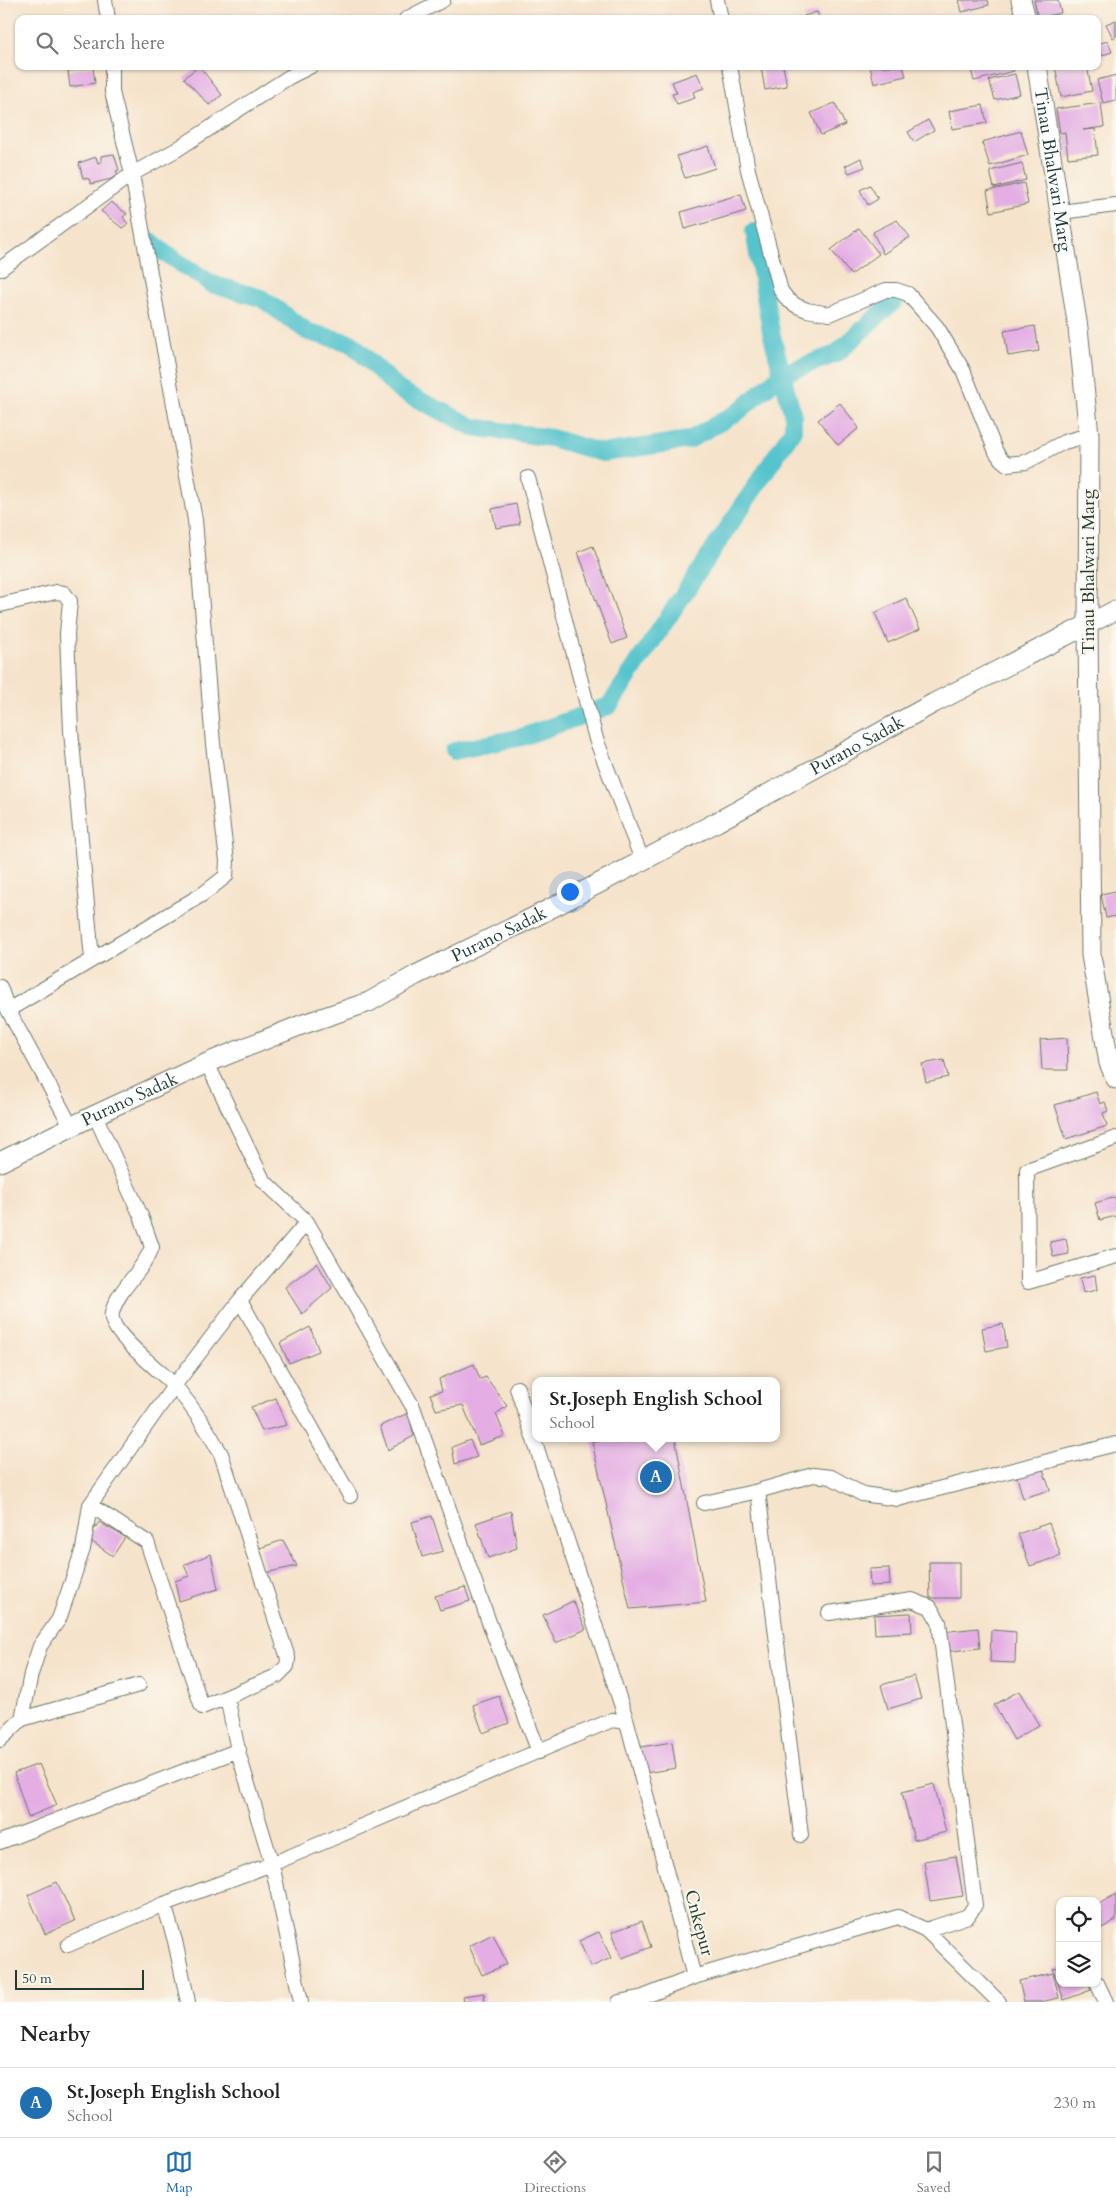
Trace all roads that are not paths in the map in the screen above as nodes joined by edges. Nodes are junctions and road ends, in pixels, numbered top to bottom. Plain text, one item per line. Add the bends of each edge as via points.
1 (105, 0) edge
2 (443, 0) edge
3 (1021, 0) edge
4 (107, 15) edge
5 (414, 15) edge
6 (1025, 15) edge
7 (112, 70) edge
8 (303, 70) edge
9 (731, 70) edge
10 (1037, 70) edge
11 (132, 174) junction
12 (1116, 206) edge
13 (1061, 212) junction
14 (0, 269) edge
15 (1089, 436) junction
16 (528, 478) dead end
17 (0, 605) edge
18 (1116, 610) edge
19 (1088, 624) junction
20 (642, 860) junction
21 (92, 959) junction
22 (0, 987) edge
23 (8, 1010) junction
24 (207, 1063) junction
25 (1116, 1079) edge
26 (95, 1115) junction
27 (71, 1126) junction
28 (1116, 1138) edge
29 (0, 1162) edge
30 (307, 1222) junction
31 (1116, 1256) edge
32 (240, 1300) junction
33 (174, 1386) junction
34 (517, 1388) dead end
35 (532, 1434) edge
36 (535, 1442) edge
37 (1116, 1444) edge
38 (758, 1491) junction
39 (350, 1496) dead end
40 (704, 1503) dead end
41 (90, 1505) junction
42 (829, 1613) dead end
43 (139, 1685) dead end
44 (227, 1697) junction
45 (22, 1719) junction
46 (626, 1722) junction
47 (0, 1740) edge
48 (238, 1750) junction
49 (539, 1752) junction
50 (800, 1835) dead end
51 (0, 1842) edge
52 (272, 1864) junction
53 (164, 1904) junction
54 (926, 1930) junction
55 (68, 1945) dead end
56 (694, 1977) junction
57 (1099, 1987) edge
58 (188, 2002) edge
59 (301, 2002) edge
60 (621, 2002) edge
61 (999, 2002) edge
62 (1106, 2002) edge

1 - 4 street
2 - 5 street
3 - 6 main road
7 - 11 street via 112,92
8 - 11 street
9 - 15 street via 748,170 778,283 788,300 807,310 829,314 886,290 908,294 937,327 955,355 996,452 1008,464 1026,462 1064,442
10 - 13 main road, Tinau Bhalwari Marg
11 - 14 street
11 - 21 street via 195,520 213,744 227,861 226,876 204,894
12 - 13 street
13 - 15 main road, Tinau Bhalwari Marg
15 - 19 main road, Tinau Bhalwari Marg
16 - 20 street via 596,739
17 - 21 street via 56,592 64,593 70,601 67,634 72,731
18 - 19 main road, Purano Sadak
19 - 20 main road, Purano Sadak
19 - 25 main road, Tinau Bhalwari Marg via 1091,955 1109,1063
20 - 24 main road, Purano Sadak via 369,1002
21 - 23 street
22 - 23 street
23 - 27 street
24 - 26 main road, Purano Sadak
24 - 30 street via 263,1180
26 - 27 main road, Purano Sadak
26 - 33 street via 152,1247 125,1288 112,1313 112,1320 130,1345
27 - 29 main road, Purano Sadak
28 - 31 street via 1027,1170 1028,1282
30 - 32 street
30 - 49 street via 413,1407
32 - 33 street
32 - 39 street
33 - 41 street
33 - 44 street via 206,1427 221,1454 288,1658 287,1666 277,1676
34 - 35 street, Cnkepur
36 - 46 street, Cnkepur
37 - 38 street via 898,1499 862,1494 831,1477 813,1475
38 - 40 street
38 - 50 street
41 - 44 street via 147,1542 202,1707
41 - 45 street via 83,1549 60,1619 40,1646 30,1674
42 - 54 street via 912,1600 930,1607 939,1622 975,1904 968,1916
43 - 45 street
44 - 48 street
45 - 47 street
46 - 49 street via 612,1720
46 - 56 street, Cnkepur
48 - 51 street
48 - 52 street
49 - 52 street
52 - 53 street
52 - 59 street
53 - 55 street
53 - 58 street
54 - 56 street, Cnkepur via 898,1917
54 - 61 street, Cnkepur
56 - 60 street
57 - 62 street

